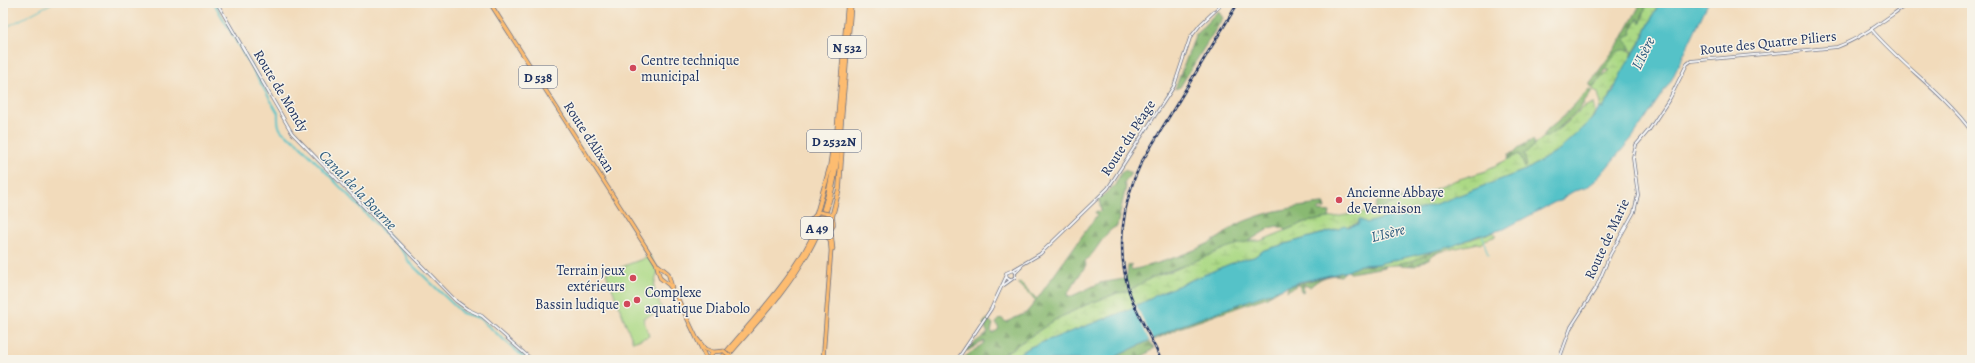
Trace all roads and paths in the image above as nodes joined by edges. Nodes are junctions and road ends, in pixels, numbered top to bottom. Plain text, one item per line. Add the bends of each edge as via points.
1 (217, 3) edge
2 (490, 3) edge
3 (848, 3) edge
4 (851, 3) edge
5 (1223, 3) edge
6 (1909, 3) edge
7 (1870, 30) junction
8 (1688, 62) joint
9 (842, 67) junction
10 (844, 91) junction
11 (1972, 132) edge
12 (818, 212) junction
13 (830, 215) junction
14 (830, 231) junction
15 (822, 234) junction
16 (656, 264) junction
17 (1024, 264) junction
18 (664, 270) junction
19 (1013, 270) junction
20 (659, 273) junction
21 (1015, 273) junction
22 (668, 277) junction
23 (1006, 277) junction
24 (3, 279) edge
25 (664, 280) junction
26 (830, 280) junction
27 (1010, 280) junction
28 (1002, 288) junction
29 (3, 318) edge
30 (713, 352) junction
31 (3, 357) edge
32 (6, 360) edge
33 (532, 360) edge
34 (707, 360) edge
35 (720, 360) edge
36 (724, 360) edge
37 (732, 360) edge
38 (823, 360) edge
39 (957, 360) edge
40 (1559, 360) edge

1 - 33 street, Route de Mondy via 292,133 456,301 467,310 482,316
2 - 16 main road, Route d'Alixan / D 538
3 - 9 highway, N 532
4 - 10 highway, N 532
5 - 17 street, Route du Péage via 1190,38 1174,86 1108,188 1040,254
6 - 7 street, Route des Quatre Piliers
7 - 8 street, Route des Quatre Piliers via 1838,47
7 - 11 street
8 - 40 street, Route de Marie via 1670,98 1653,125 1636,145 1634,158 1638,194 1634,212 1610,255 1596,288 1572,325
9 - 12 highway, D 2532N via 832,158
9 - 35 highway, A 49 via 834,166 819,223 790,275
10 - 13 highway, D 2532N via 841,174
10 - 36 highway, A 49 via 836,174 820,230 793,276
12 - 13 main road, bridge
12 - 15 main road, bridge via 811,220 812,229
13 - 14 main road via 834,224
14 - 15 main road
14 - 26 main road via 833,248
15 - 26 main road via 829,238 831,244
16 - 18 main road, Route d'Alixan / D 538
16 - 20 main road, Route d'Alixan / D 538
17 - 19 street, Route du Péage
17 - 21 street, Route du Péage
18 - 20 main road
18 - 22 main road, Route d'Alixan
19 - 21 street
19 - 23 street via 1007,272
20 - 25 main road, Route d'Alixan via 660,278
21 - 27 street via 1014,278
22 - 25 main road
22 - 30 main road, Route d'Alixan via 699,342 705,350
23 - 27 street
23 - 28 street
24 - 29 street
25 - 34 main road, Route d'Alixan via 682,305
26 - 38 main road
27 - 28 street
28 - 39 street
30 - 34 main road
30 - 37 main road, bridge via 724,351
31 - 32 street

